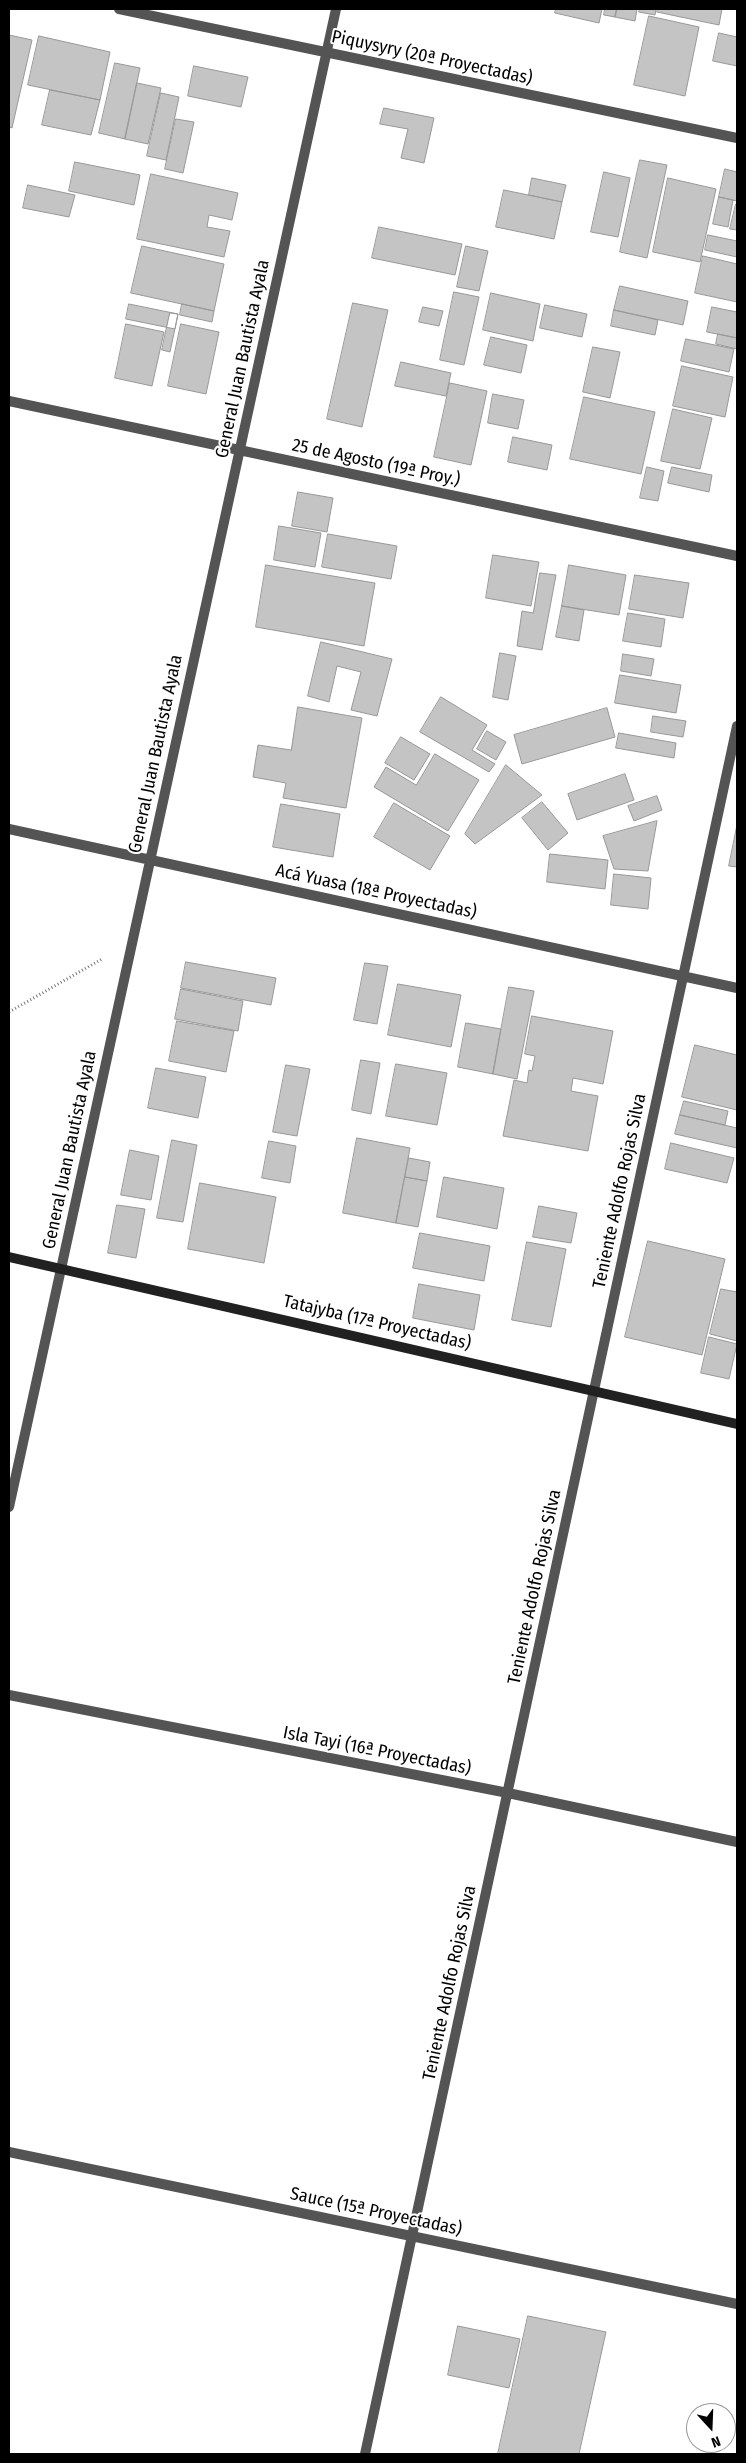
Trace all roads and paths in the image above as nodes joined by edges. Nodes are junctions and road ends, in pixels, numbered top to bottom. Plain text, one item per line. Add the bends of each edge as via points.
1 (119, 9) edge
2 (336, 9) edge
3 (326, 52) junction
4 (737, 138) edge
5 (9, 401) edge
6 (240, 450) junction
7 (737, 556) edge
8 (737, 726) edge
9 (9, 829) edge
10 (150, 860) junction
11 (132, 942) junction
12 (683, 976) junction
13 (737, 988) edge
14 (9, 1012) edge
15 (9, 1257) edge
16 (61, 1267) junction
17 (594, 1389) junction
18 (737, 1424) edge
19 (9, 1507) edge
20 (9, 1695) edge
21 (508, 1793) junction
22 (737, 1842) edge
23 (9, 2152) edge
24 (412, 2236) junction
25 (737, 2304) edge
26 (365, 2454) edge

1 - 3 street, Piquysyry (20ª Proyectadas)
2 - 3 street, General Juan Bautista Ayala
3 - 4 street, Piquysyry (20ª Proyectadas)
3 - 6 street, General Juan Bautista Ayala
5 - 6 street, 25 de Agosto (19ª Proy.)
6 - 7 street, 25 de Agosto (19ª Proy.)
6 - 10 street, General Juan Bautista Ayala
8 - 12 street, Teniente Adolfo Rojas Silva
9 - 10 street, Acá Yuasa (18ª Proyectadas)
10 - 11 street, General Juan Bautista Ayala
10 - 12 street, Acá Yuasa (18ª Proyectadas)
11 - 14 path
11 - 16 street, General Juan Bautista Ayala
12 - 13 street, Acá Yuasa (18ª Proyectadas)
12 - 17 street, Teniente Adolfo Rojas Silva
15 - 16 street, Tatajyba (17ª Proyectadas)
16 - 17 street, Tatajyba (17ª Proyectadas)
16 - 19 street, General Juan Bautista Ayala
17 - 18 street, Tatajyba (17ª Proyectadas)
17 - 21 street, Teniente Adolfo Rojas Silva
20 - 21 street, Isla Tayi (16ª Proyectadas)
21 - 22 street, Isla Tayi (16ª Proyectadas)
21 - 24 street, Teniente Adolfo Rojas Silva
23 - 24 street, Sauce (15ª Proyectadas)
24 - 25 street, Sauce (15ª Proyectadas)
24 - 26 street, Teniente Adolfo Rojas Silva

